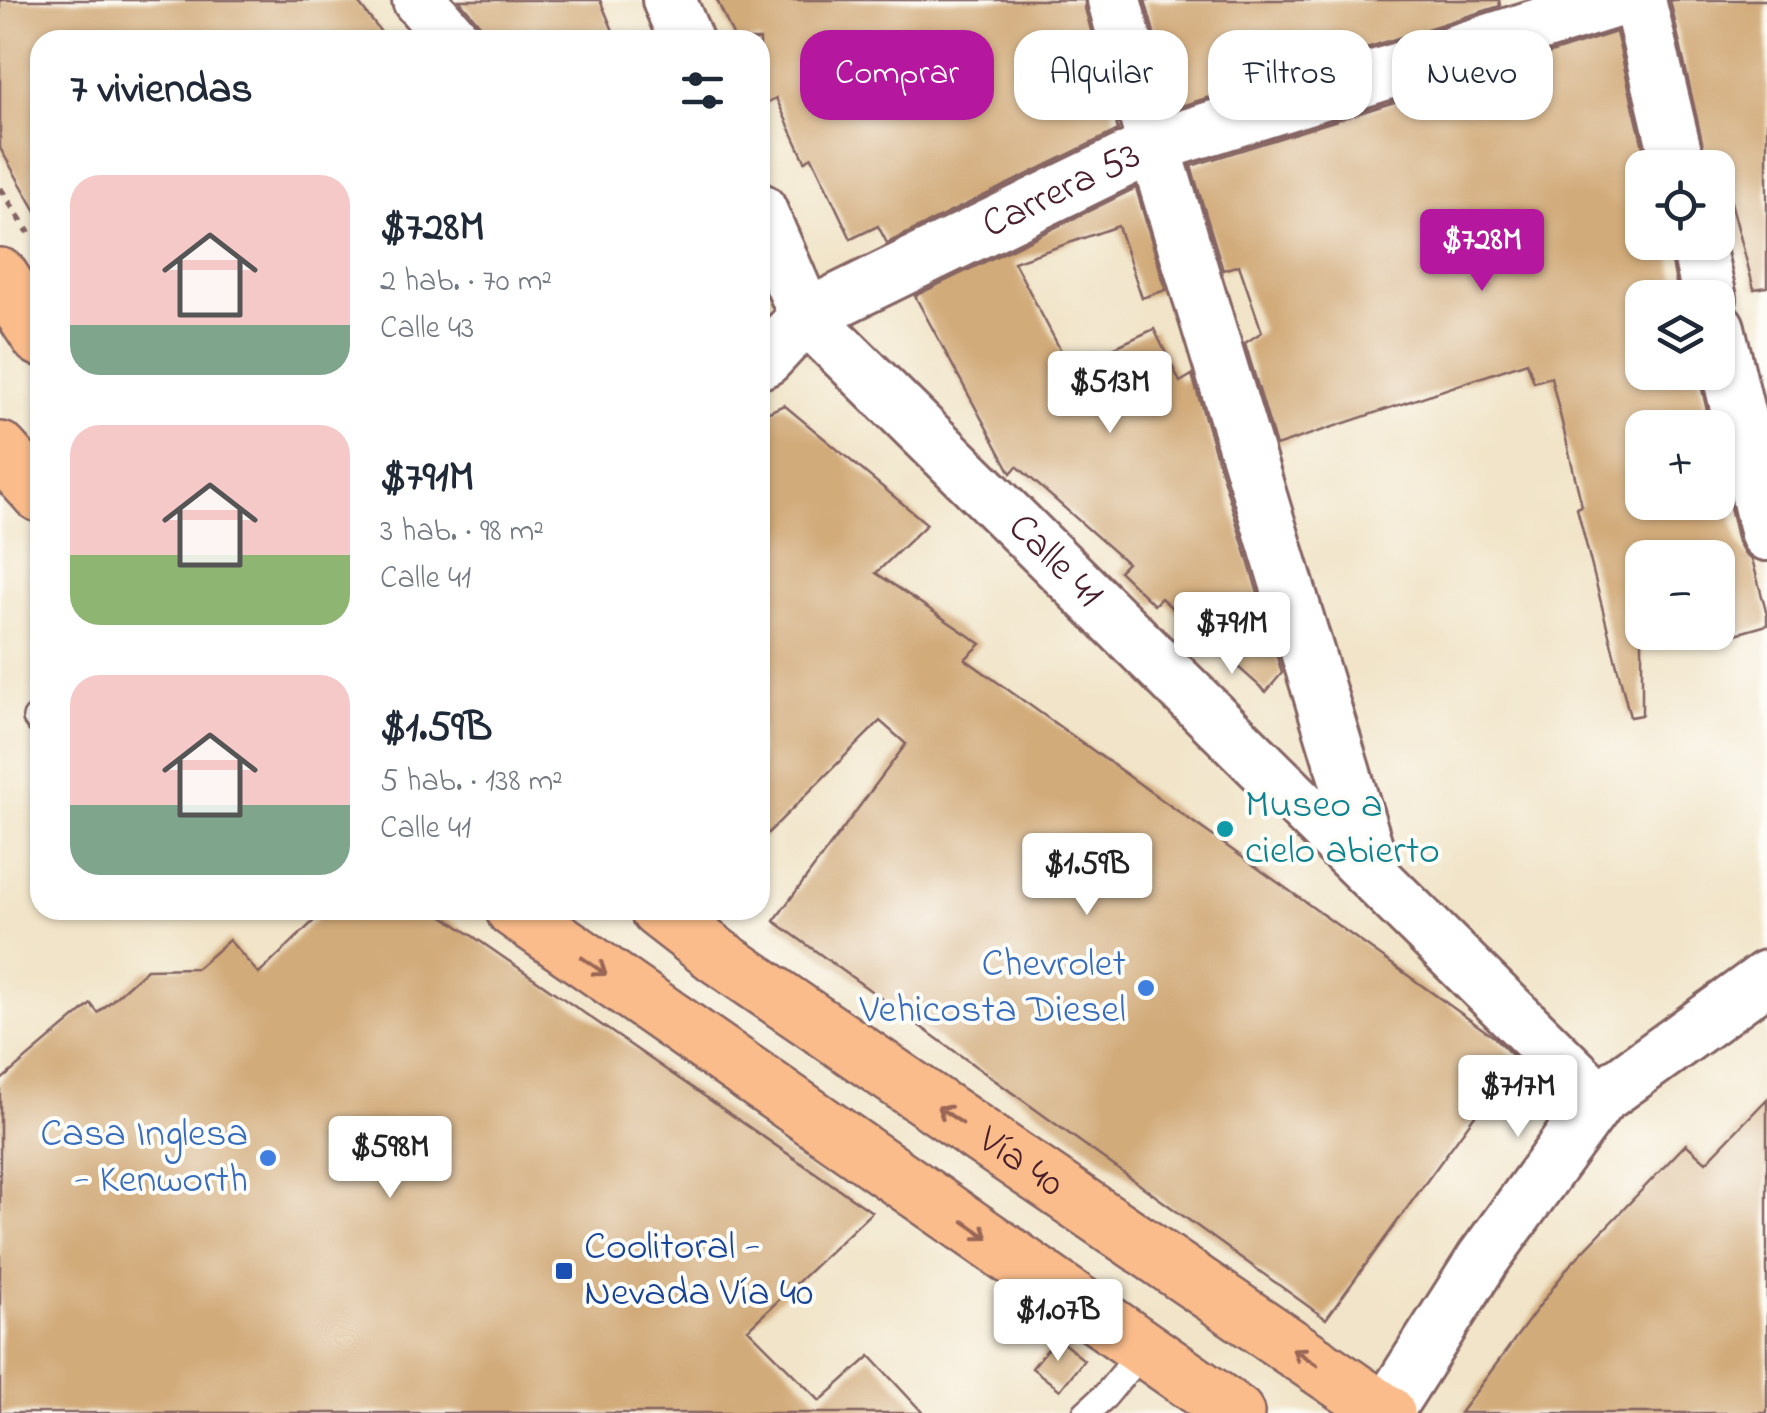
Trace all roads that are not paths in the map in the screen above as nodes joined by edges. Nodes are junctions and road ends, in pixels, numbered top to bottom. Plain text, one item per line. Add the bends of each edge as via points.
1 (419, 0) edge
2 (669, 0) edge
3 (1114, 0) edge
4 (1619, 0) edge
5 (1639, 0) edge
6 (445, 30) edge
7 (682, 30) edge
8 (1154, 146) junction
9 (1675, 150) edge
10 (770, 233) edge
11 (15, 256) edge
12 (770, 293) edge
13 (30, 305) edge
14 (806, 316) junction
15 (770, 355) edge
16 (1733, 390) edge
17 (0, 450) edge
18 (30, 483) edge
19 (1767, 534) edge
20 (1375, 875) junction
21 (528, 920) edge
22 (671, 920) edge
23 (1767, 977) edge
24 (1599, 1099) junction
25 (1144, 1348) junction
26 (1086, 1413) edge
27 (1236, 1413) edge
28 (1386, 1413) edge

1 - 6 street
2 - 7 street
3 - 8 street
4 - 8 street, Carrera 53
5 - 9 street
8 - 14 street, Carrera 53
8 - 20 street
10 - 14 street, Calle 41
11 - 13 highway
12 - 14 street
14 - 15 street, Carrera 53
14 - 20 street, Calle 41
16 - 19 street
17 - 18 highway
20 - 24 street, Calle 41
21 -> 25 highway, Vía 40
28 -> 22 highway, Vía 40
23 - 24 street
24 - 28 street via 1483,1260
25 - 26 lane
25 - 27 highway, Vía 40

